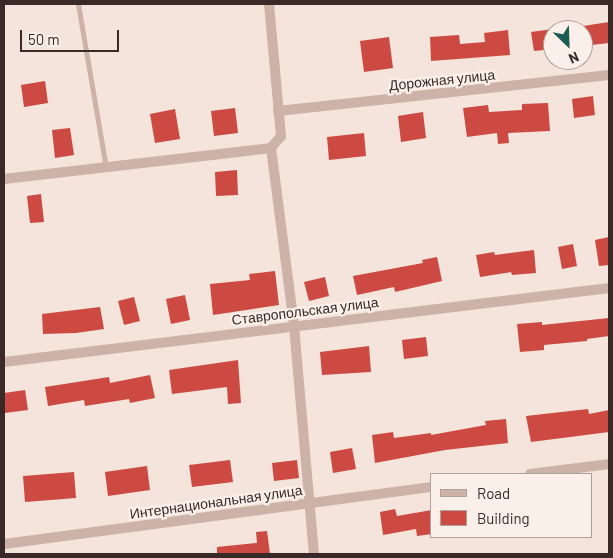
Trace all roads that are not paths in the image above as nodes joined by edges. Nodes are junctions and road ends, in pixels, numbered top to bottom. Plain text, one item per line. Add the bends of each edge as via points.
1 (78, 4) edge
2 (269, 4) edge
3 (609, 75) edge
4 (278, 111) junction
5 (271, 148) junction
6 (106, 167) junction
7 (4, 179) edge
8 (609, 288) edge
9 (294, 326) junction
10 (4, 362) edge
11 (609, 464) edge
12 (538, 473) edge
13 (430, 487) edge
14 (308, 504) junction
15 (4, 544) edge
16 (314, 554) edge

1 - 6 lane
2 - 4 street
3 - 4 street, Дорожная улица
4 - 5 street via 281,136
5 - 6 street
5 - 9 street
6 - 7 street
8 - 9 street, Ставропольская улица
9 - 10 street, Ставропольская улица
9 - 14 street
11 - 12 street
13 - 14 street, Интернациональная улица
14 - 15 street, Интернациональная улица
14 - 16 street

